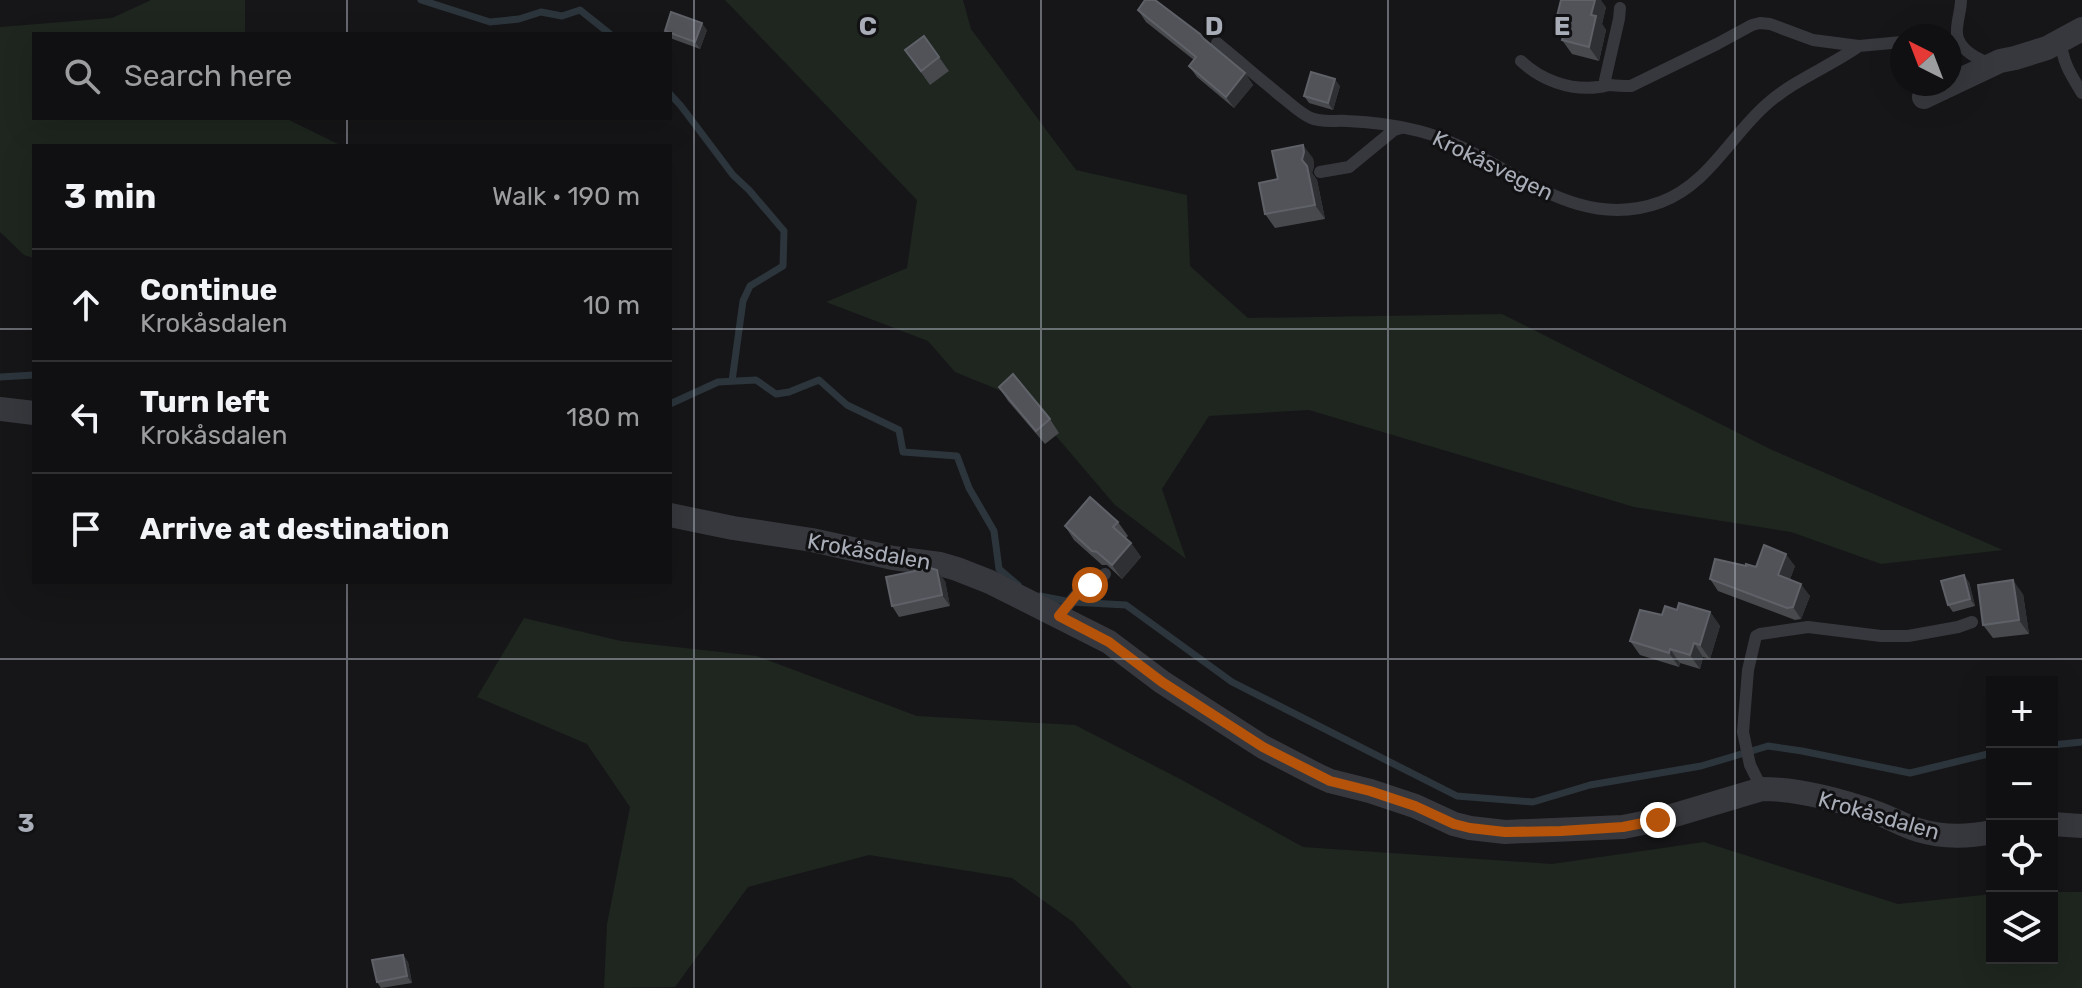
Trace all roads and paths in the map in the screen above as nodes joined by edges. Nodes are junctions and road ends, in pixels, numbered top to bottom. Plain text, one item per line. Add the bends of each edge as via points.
1 (1961, 0) edge
2 (1620, 8) dead end
3 (1957, 24) edge
4 (2072, 35) edge
5 (1217, 43) dead end
6 (1890, 43) edge
7 (1859, 46) junction
8 (1962, 47) edge
9 (1521, 61) dead end
10 (1994, 64) junction
11 (1609, 85) junction
12 (2082, 93) edge
13 (1924, 97) dead end
14 (1404, 128) junction
15 (1320, 172) dead end
16 (0, 409) edge
17 (32, 413) edge
18 (672, 515) edge
19 (1105, 574) edge
20 (1059, 616) junction
21 (1972, 622) dead end
22 (1762, 789) junction
23 (2058, 824) edge
24 (2082, 826) edge
25 (1986, 833) edge

1 - 3 lane
2 - 11 lane via 1605,80
4 - 10 street
4 - 12 lane via 2062,55
5 - 14 lane, Krokåsvegen via 1312,119
6 - 7 lane, Krokåsvegen
7 - 11 lane, Krokåsvegen via 1813,40 1760,23 1631,86
7 - 14 lane, Krokåsvegen via 1772,99 1684,189 1664,201 1631,208 1573,203 1453,143
8 - 10 lane
9 - 11 lane, Krokåsvegen via 1560,84
10 - 13 street
14 - 15 lane, Krokåsvegen via 1394,130 1349,167
16 - 17 street
18 - 20 street, Krokåsdalen via 940,564
19 - 20 lane via 1077,594
20 - 22 street, Krokåsdalen via 1109,642 1263,747 1319,776 1470,828 1505,832 1623,827
21 - 22 lane via 1908,636 1808,627 1756,636 1743,732
22 - 25 street, Krokåsdalen via 1831,799 1917,830
23 - 24 street

